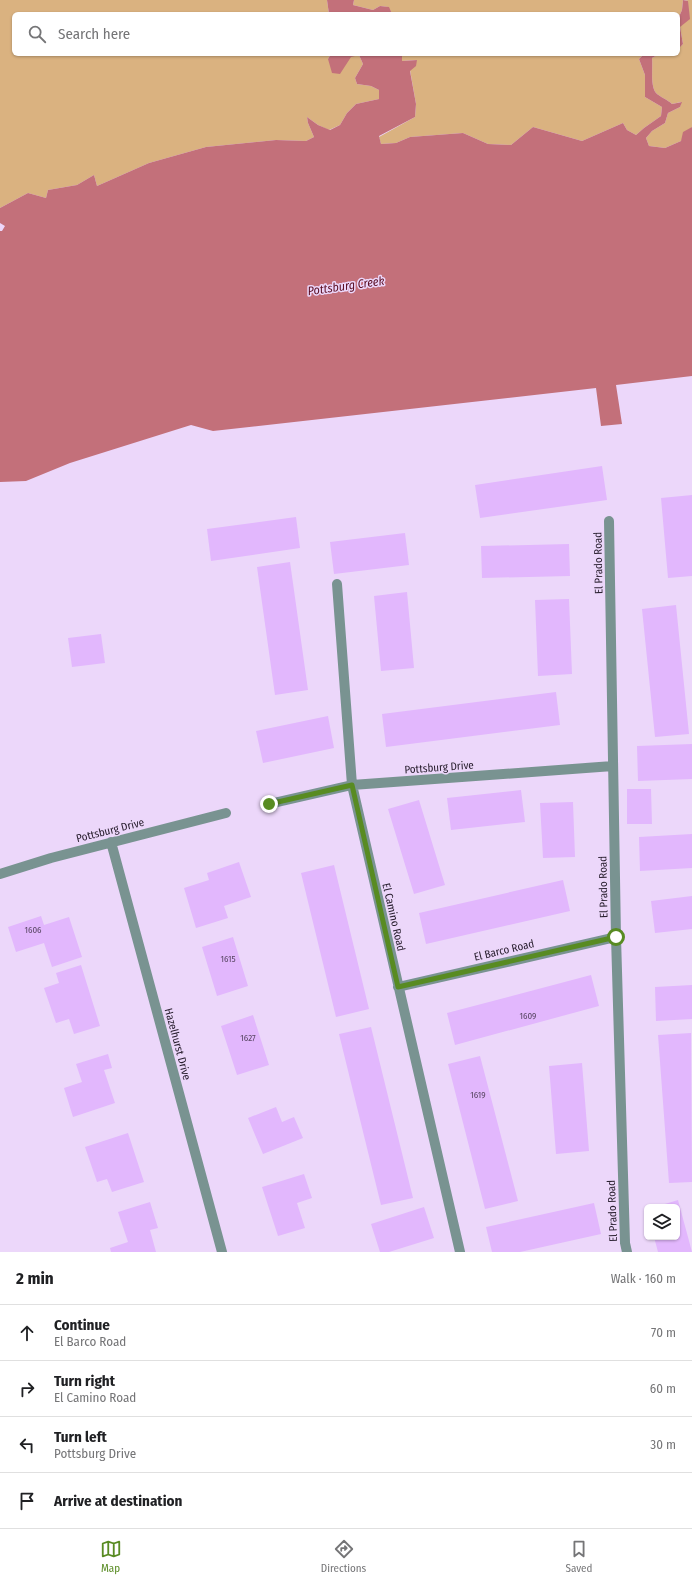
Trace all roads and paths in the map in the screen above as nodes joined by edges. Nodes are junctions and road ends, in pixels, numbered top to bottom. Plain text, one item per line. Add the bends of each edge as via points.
1 (609, 521) dead end
2 (337, 584) dead end
3 (613, 766) junction
4 (352, 785) junction
5 (269, 804) dead end
6 (226, 813) dead end
7 (111, 842) junction
8 (0, 874) edge
9 (616, 937) junction
10 (398, 987) junction
11 (222, 1252) edge
12 (460, 1252) edge
13 (627, 1252) edge

1 - 3 street, El Prado Road
2 - 4 street, El Camino Road
3 - 4 street, Pottsburg Drive
3 - 9 street, El Prado Road
4 - 5 street, Pottsburg Drive
4 - 10 street, El Camino Road
6 - 7 street, Pottsburg Drive
7 - 8 street, Pottsburg Drive
7 - 11 street, Hazelhurst Drive
9 - 10 street, El Barco Road
9 - 13 street, El Prado Road
10 - 12 street, El Camino Road

